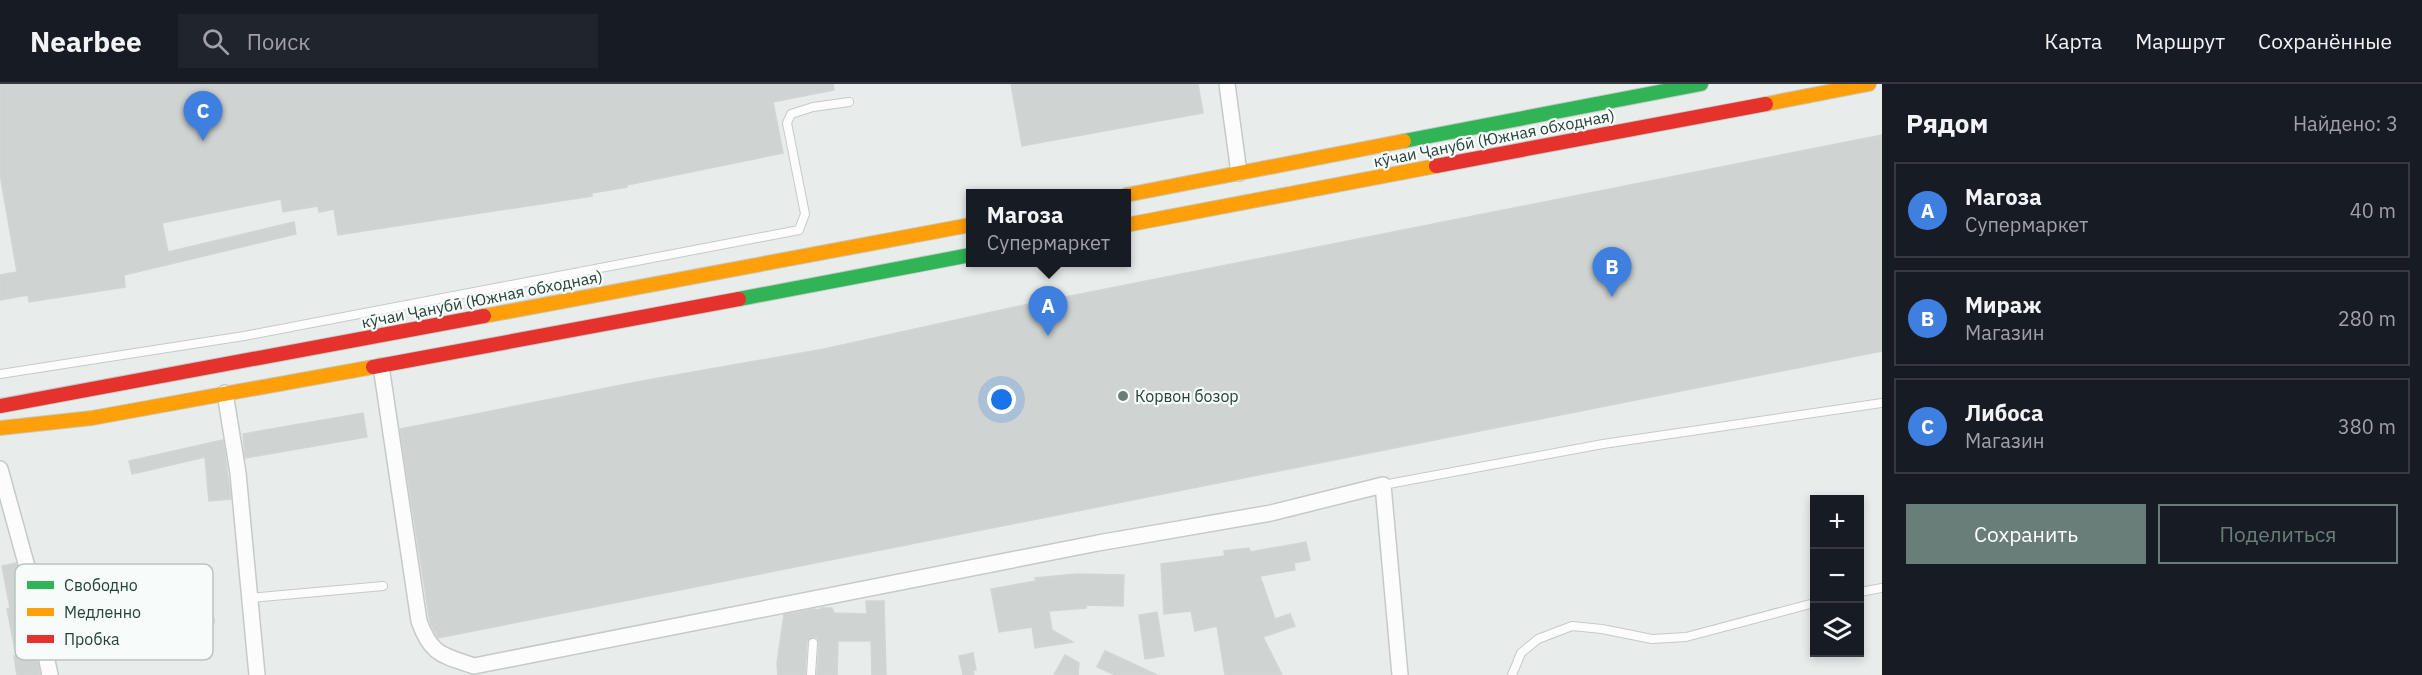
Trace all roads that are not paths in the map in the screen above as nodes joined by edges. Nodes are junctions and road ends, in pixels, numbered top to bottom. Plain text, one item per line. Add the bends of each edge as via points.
1 (1227, 84) edge
2 (1700, 84) edge
3 (1869, 84) edge
4 (849, 102) dead end
5 (1239, 173) junction
6 (1131, 194) edge
7 (1131, 224) edge
8 (966, 226) edge
9 (966, 256) edge
10 (381, 366) junction
11 (0, 374) edge
12 (225, 393) junction
13 (1882, 403) edge
14 (0, 406) edge
15 (0, 428) edge
16 (0, 469) edge
17 (1383, 485) junction
18 (26, 564) edge
19 (383, 586) dead end
20 (1882, 588) edge
21 (1864, 591) edge
22 (250, 598) junction
23 (1810, 604) edge
24 (813, 643) dead end
25 (47, 660) edge
26 (50, 675) edge
27 (257, 675) edge
28 (811, 675) edge
29 (1400, 675) edge
30 (1512, 675) edge

1 - 5 street
2 - 5 main road, кӯчаи Ҷанубӣ (Южная обходная)
3 - 7 main road, кӯчаи Ҷанубӣ (Южная обходная)
4 - 11 lane via 791,114 787,123 805,214 800,230 244,336
5 - 6 main road, кӯчаи Ҷанубӣ (Южная обходная)
8 - 14 main road, кӯчаи Ҷанубӣ (Южная обходная)
9 - 10 main road
10 - 12 main road
10 - 17 street via 419,621 432,648 474,666 1098,543 1270,513
12 - 15 main road via 92,418
12 - 22 street via 238,473
13 - 17 lane via 1603,444
16 - 18 street
17 - 29 street
19 - 22 lane
20 - 21 lane
22 - 27 street
23 - 30 lane via 1686,637 1652,639 1572,626 1538,639 1521,653
24 - 28 lane
25 - 26 street

